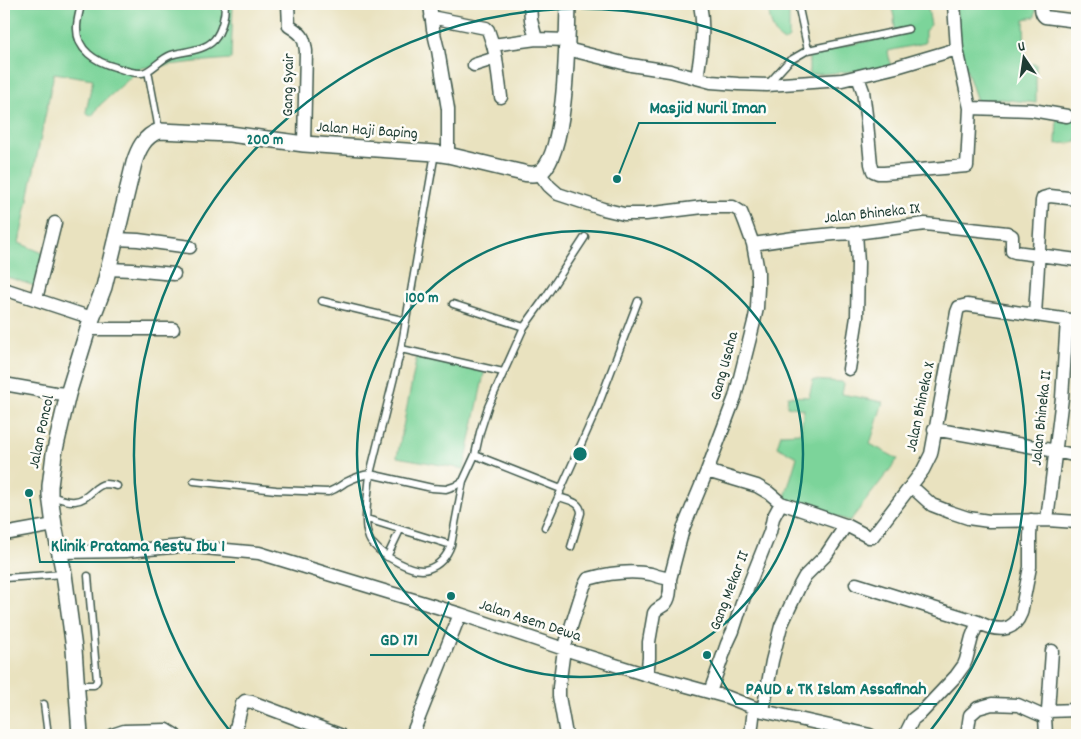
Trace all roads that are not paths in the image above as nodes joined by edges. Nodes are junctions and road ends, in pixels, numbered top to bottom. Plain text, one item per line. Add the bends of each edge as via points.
1 (81, 4) edge
2 (225, 4) edge
3 (288, 4) edge
4 (530, 4) edge
5 (568, 4) edge
6 (700, 4) edge
7 (798, 4) edge
8 (954, 4) edge
9 (1041, 4) edge
10 (430, 10) edge
11 (1077, 21) edge
12 (908, 29) dead end
13 (536, 39) junction
14 (567, 44) junction
15 (493, 45) junction
16 (957, 49) junction
17 (808, 50) junction
18 (496, 58) junction
19 (474, 65) dead end
20 (148, 71) junction
21 (858, 77) junction
22 (697, 78) junction
23 (767, 85) junction
24 (502, 97) dead end
25 (970, 108) junction
26 (1067, 116) dead end
27 (159, 131) junction
28 (304, 144) junction
29 (442, 154) junction
30 (539, 172) junction
31 (1077, 199) edge
32 (55, 223) dead end
33 (856, 233) junction
34 (585, 237) dead end
35 (116, 239) junction
36 (753, 244) junction
37 (190, 247) dead end
38 (1038, 255) junction
39 (1077, 260) edge
40 (108, 270) junction
41 (174, 274) dead end
42 (4, 289) edge
43 (36, 299) junction
44 (322, 301) dead end
45 (638, 302) dead end
46 (453, 304) dead end
47 (1035, 315) junction
48 (1072, 320) edge
49 (406, 321) junction
50 (90, 324) junction
51 (524, 327) junction
52 (173, 329) dead end
53 (401, 349) junction
54 (849, 369) dead end
55 (503, 372) junction
56 (4, 384) edge
57 (68, 394) junction
58 (934, 429) junction
59 (1056, 451) junction
60 (475, 455) junction
61 (1077, 456) edge
62 (707, 471) junction
63 (370, 474) junction
64 (463, 480) junction
65 (194, 481) dead end
66 (117, 486) dead end
67 (911, 486) junction
68 (561, 489) junction
69 (50, 495) junction
70 (559, 497) junction
71 (781, 503) junction
72 (366, 520) junction
73 (1031, 520) junction
74 (1047, 520) junction
75 (1077, 522) edge
76 (54, 525) junction
77 (846, 525) junction
78 (545, 526) dead end
79 (400, 530) junction
80 (4, 534) edge
81 (451, 545) junction
82 (571, 547) dead end
83 (60, 552) junction
84 (387, 557) junction
85 (64, 574) junction
86 (88, 576) dead end
87 (4, 578) edge
88 (670, 579) junction
89 (856, 584) dead end
90 (460, 614) junction
91 (978, 622) junction
92 (564, 649) junction
93 (1052, 651) dead end
94 (647, 675) junction
95 (77, 685) junction
96 (710, 692) junction
97 (44, 704) dead end
98 (758, 709) junction
99 (1077, 710) edge
100 (1047, 714) junction
101 (171, 733) edge
102 (48, 735) edge
103 (80, 735) edge
104 (112, 735) edge
105 (232, 735) edge
106 (340, 735) edge
107 (412, 735) edge
108 (566, 735) edge
109 (751, 735) edge
110 (870, 735) edge
111 (905, 735) edge
112 (967, 735) edge
113 (1046, 735) edge

1 - 20 lane via 77,28 80,43 89,56 134,73
2 - 20 lane via 219,34 213,41 200,48 168,56
3 - 28 street, Gang Syair via 289,26 304,38 306,50
4 - 13 street
5 - 14 street
6 - 22 street via 702,50
7 - 17 lane
8 - 16 street
9 - 11 street via 1045,17
10 - 15 street via 486,28
10 - 29 street via 448,109
12 - 17 lane
13 - 14 street
13 - 15 street
14 - 22 street via 631,65
14 - 30 street via 564,95 556,141 549,160
15 - 18 street
16 - 21 street
16 - 25 street
17 - 23 lane via 789,61
18 - 19 street
18 - 24 street
20 - 27 lane
21 - 23 street
21 - 25 street via 871,164 873,171 878,173 968,165
22 - 23 street via 710,82
25 - 26 street via 1032,110
27 - 28 street, Jalan Haji Baping via 230,134
27 - 35 street via 148,136 138,153
28 - 29 street, Jalan Haji Baping
29 - 30 street, Jalan Haji Baping via 529,174
29 - 49 lane
30 - 36 street, Gang Usaha via 558,194 624,214 734,207 741,212
31 - 38 street via 1043,198
32 - 43 street
33 - 36 street, Jalan Bhineka IX
33 - 38 street, Jalan Bhineka IX via 925,224 1007,233 1012,236 1012,251
33 - 54 street via 857,317
34 - 51 lane
35 - 37 street
35 - 40 street
36 - 62 street, Gang Usaha via 758,271 757,308 735,397
38 - 39 street
38 - 47 street
40 - 41 street
40 - 50 street
42 - 43 street
43 - 50 street
44 - 49 lane
45 - 68 lane via 596,411
46 - 51 lane
47 - 48 street
47 - 58 street, Jalan Bhineka X via 960,306
48 - 59 street, Jalan Bhineka II
49 - 53 lane
50 - 52 street
50 - 57 street, Jalan Poncol
51 - 55 lane
53 - 55 lane
53 - 63 lane
55 - 60 lane via 488,407
56 - 57 street
57 - 69 street, Jalan Poncol via 54,454
58 - 59 street
58 - 67 street, Jalan Bhineka X via 930,454
59 - 61 street
59 - 74 street, Jalan Bhineka II
60 - 64 lane
60 - 68 lane
62 - 71 street via 757,486
62 - 88 street, Gang Usaha via 683,530
63 - 64 lane via 446,489
63 - 65 lane via 354,478 328,492
63 - 72 lane
64 - 81 lane
66 - 69 lane via 104,484 88,497 75,501
67 - 73 street via 932,505 968,518
67 - 77 street, Jalan Bhineka X via 872,537
68 - 70 lane
69 - 76 street, Jalan Poncol
70 - 78 lane
70 - 82 lane via 581,507
71 - 77 street
71 - 96 street, Gang Mekar II
72 - 79 lane
72 - 84 lane via 372,544
73 - 74 street
73 - 91 street via 1030,567 1019,618 1006,629 987,627
74 - 75 street
76 - 80 street
76 - 83 street, Jalan Poncol
77 - 98 street via 800,585 781,626
79 - 81 lane
79 - 84 lane
81 - 84 lane via 444,558 428,569 417,570
83 - 85 street, Jalan Poncol
83 - 90 street, Jalan Asem Dewa via 183,546 259,553
85 - 87 lane
85 - 95 street, Jalan Poncol
86 - 95 lane via 97,681 94,685
88 - 92 street via 624,572 588,579
88 - 94 street, Gang Usaha via 669,600 654,613
89 - 91 street
90 - 92 street, Jalan Asem Dewa
90 - 107 street
91 - 111 street via 964,665 913,719
92 - 94 street, Jalan Asem Dewa
92 - 108 street via 559,696
93 - 100 street
94 - 96 street, Jalan Asem Dewa
95 - 103 street, Jalan Poncol
96 - 98 street, Jalan Asem Dewa
97 - 102 lane
98 - 109 street
98 - 110 street, Jalan Asem Dewa
99 - 100 street
100 - 112 street via 1018,705 992,704 978,708 970,715
100 - 113 street
101 - 104 street via 124,731
105 - 106 street via 244,701

